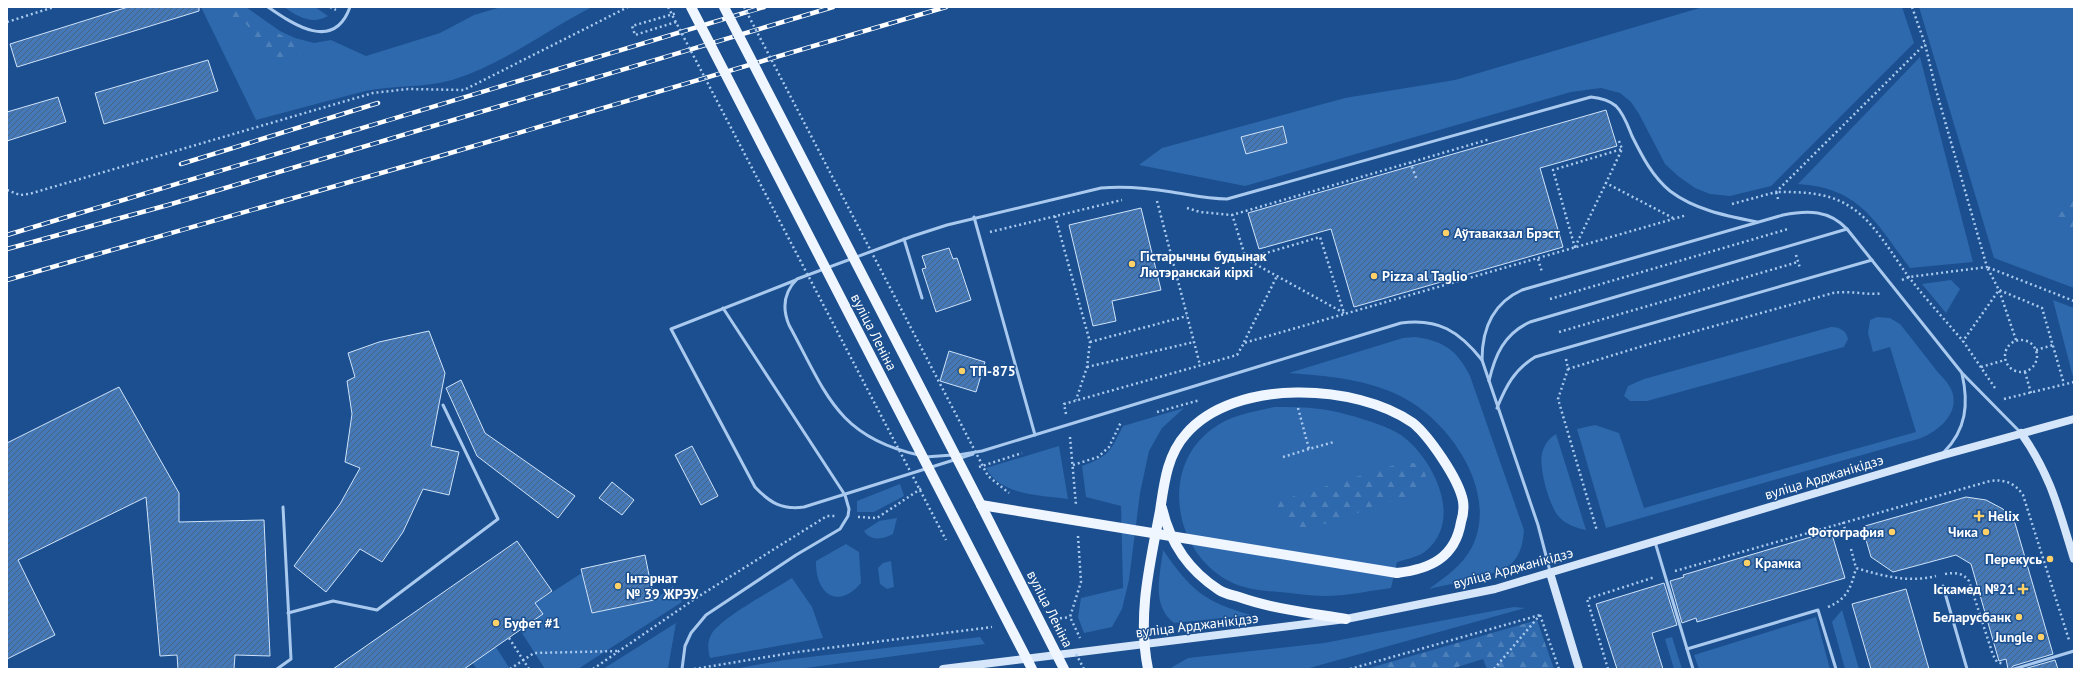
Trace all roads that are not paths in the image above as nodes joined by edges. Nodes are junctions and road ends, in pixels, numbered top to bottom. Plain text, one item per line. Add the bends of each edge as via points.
1 (268, 7) edge
2 (350, 7) edge
3 (724, 7) edge
4 (686, 9) edge
5 (974, 217) junction
6 (1756, 222) junction
7 (1848, 229) junction
8 (904, 239) junction
9 (1872, 260) junction
10 (797, 279) junction
11 (922, 298) dead end
12 (723, 308) junction
13 (1482, 360) junction
14 (1962, 372) junction
15 (1489, 382) junction
16 (444, 405) dead end
17 (1497, 408) junction
18 (2074, 419) edge
19 (2021, 433) junction
20 (1035, 435) junction
21 (982, 452) junction
22 (1940, 456) junction
23 (845, 495) junction
24 (1161, 504) junction
25 (981, 505) junction
26 (283, 507) dead end
27 (1655, 540) junction
28 (2074, 559) edge
29 (1550, 573) junction
30 (1943, 586) dead end
31 (288, 613) junction
32 (1346, 619) junction
33 (1143, 646) junction
34 (1687, 649) junction
35 (2074, 651) edge
36 (277, 669) edge
37 (682, 669) edge
38 (944, 669) edge
39 (1032, 669) edge
40 (1064, 669) edge
41 (1148, 669) edge
42 (1579, 669) edge
43 (1693, 669) edge
44 (1836, 669) edge
45 (1967, 669) edge
46 (2014, 669) edge

1 - 2 lane via 301,28 324,31 341,24
3 - 25 main road, вуліца Леніна, bridge
4 - 39 main road, вуліца Леніна, bridge
5 - 6 lane via 1101,188 1164,191 1211,199 1227,199 1584,98 1598,97 1620,110 1645,161 1661,182 1681,198 1708,210
5 - 8 lane
5 - 20 lane
6 - 7 lane via 1798,212 1812,212 1835,218
6 - 13 lane via 1512,294 1504,300 1490,319 1482,340
7 - 9 lane
7 - 15 lane via 1530,322 1506,339 1496,356
8 - 10 lane
8 - 11 lane
9 - 14 lane
9 - 17 lane via 1535,357 1513,376
10 - 12 lane
10 - 21 lane via 786,294 785,314 829,400 843,418 860,433 882,445 904,452 928,457
12 - 23 lane
12 - 23 lane via 671,329 755,487 765,498 778,506 791,509
13 - 15 lane
13 - 20 lane via 1467,342 1444,327 1420,322 1401,323
14 - 19 lane
14 - 22 lane via 1966,398 1962,423 1950,445
15 - 17 lane
16 - 31 lane via 498,519 377,610 333,601
17 - 29 lane via 1538,525
18 - 19 main road, вуліца Арджанікідзэ
19 - 22 main road, вуліца Арджанікідзэ
19 - 28 main road via 2052,486
20 - 21 lane
21 - 23 lane
22 - 27 main road, вуліца Арджанікідзэ
23 - 37 lane via 850,509 840,529 706,615 691,633
24 - 25 main road, bridge via 1172,455 1186,434 1201,420 1222,407 1245,399 1292,394 1325,395 1359,401 1386,409 1413,424 1434,446 1449,469 1462,501 1460,533 1452,548 1428,567 1397,573
24 - 32 main road via 1167,529 1180,552 1196,572 1220,591 1252,602
24 - 33 main road via 1145,592
25 - 40 main road, вуліца Леніна, bridge
26 - 31 lane
27 - 29 main road, вуліца Арджанікідзэ
27 - 34 lane
29 - 32 main road, вуліца Арджанікідзэ via 1495,589
29 - 42 main road
30 - 45 lane
31 - 36 lane via 291,659
32 - 33 main road, вуліца Арджанікідзэ
33 - 38 main road, вуліца Арджанікідзэ
33 - 41 main road
34 - 43 lane
34 - 44 lane via 1818,610
35 - 46 lane

